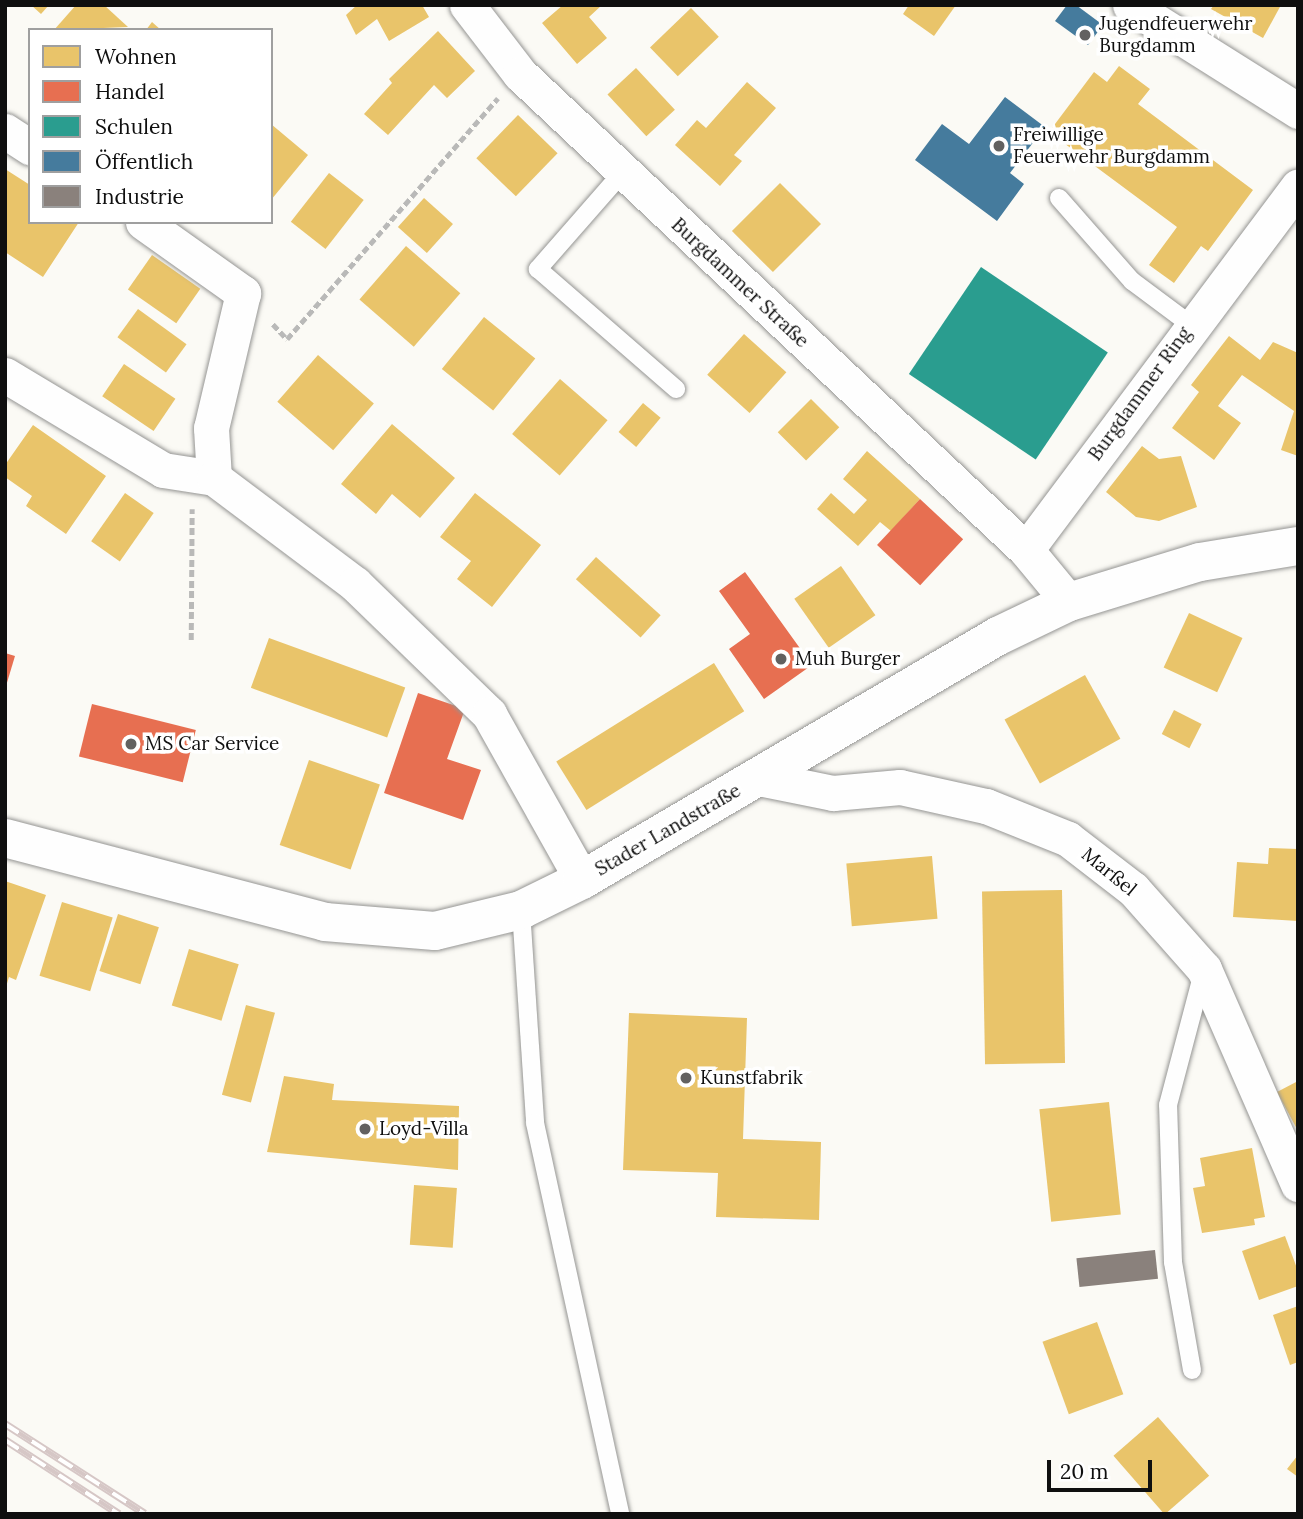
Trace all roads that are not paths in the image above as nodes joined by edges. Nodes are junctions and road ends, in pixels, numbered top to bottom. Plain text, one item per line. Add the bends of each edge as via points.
1 (467, 5) edge
2 (1130, 5) edge
3 (1298, 111) edge
4 (5, 131) edge
5 (28, 146) edge
6 (622, 173) junction
7 (1298, 187) edge
8 (1059, 198) dead end
9 (146, 224) edge
10 (1191, 325) junction
11 (5, 375) edge
12 (676, 389) dead end
13 (214, 478) junction
14 (1298, 546) edge
15 (1026, 550) junction
16 (1069, 603) junction
17 (759, 778) junction
18 (5, 838) edge
19 (582, 880) junction
20 (521, 910) junction
21 (1204, 969) junction
22 (1298, 1184) edge
23 (1192, 1370) dead end
24 (620, 1514) edge

1 - 6 street, Burgdammer Straße via 520,74
2 - 3 street
4 - 5 street
6 - 12 lane via 538,268
6 - 15 street, Burgdammer Straße
7 - 10 street, Burgdammer Ring
8 - 10 lane via 1132,281
9 - 13 street via 243,293 211,428
10 - 15 street, Burgdammer Ring
11 - 13 street via 163,470
13 - 19 street via 355,584 489,714
14 - 16 street, Stader Landstraße via 1200,562
15 - 16 street
16 - 17 street, Stader Landstraße via 998,636
17 - 19 street, Stader Landstraße
17 - 21 street, Marßel via 833,793 901,788 986,806 1068,839 1133,889
18 - 20 street, Stader Landstraße via 325,922 435,932
19 - 20 street, Stader Landstraße
20 - 24 lane via 535,1123
21 - 22 street, Marßel
21 - 23 lane via 1168,1105 1173,1262

